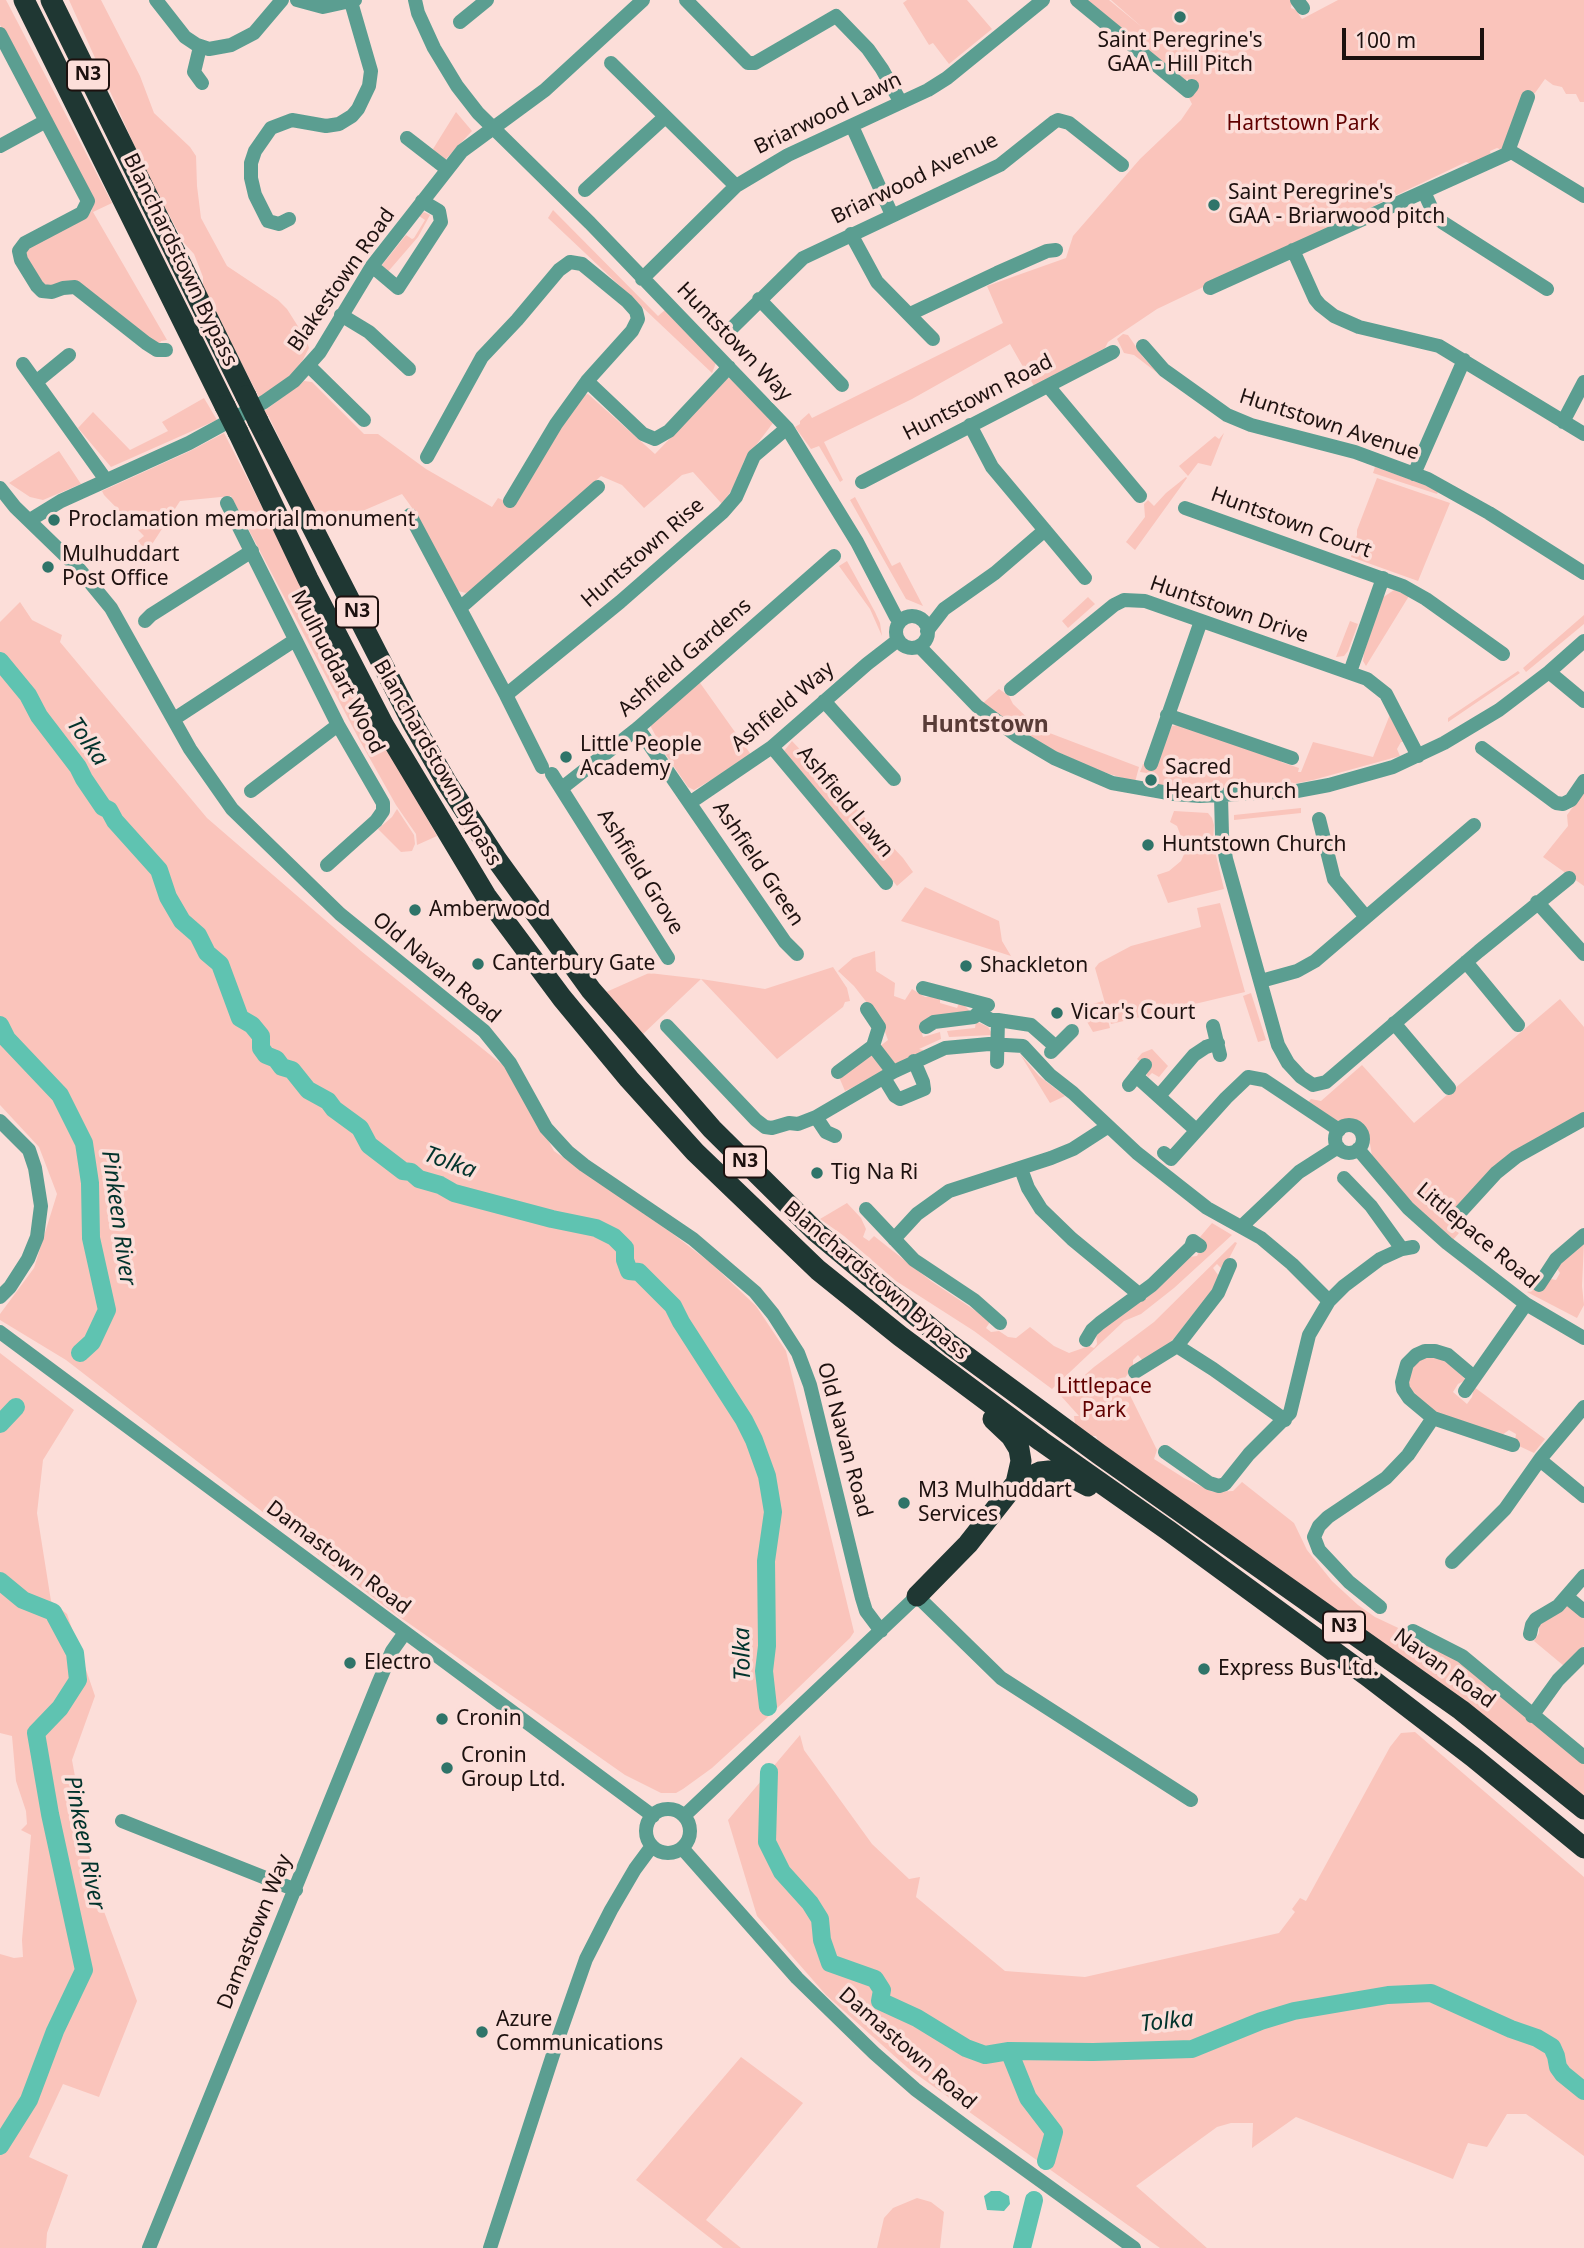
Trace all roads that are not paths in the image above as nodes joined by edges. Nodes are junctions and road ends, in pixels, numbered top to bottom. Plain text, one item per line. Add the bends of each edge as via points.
1 (14, 0) edge
2 (24, 0) edge
3 (51, 0) edge
4 (61, 0) edge
5 (156, 0) edge
6 (282, 0) edge
7 (298, 0) edge
8 (415, 0) edge
9 (488, 0) edge
10 (643, 0) edge
11 (686, 0) edge
12 (1043, 0) edge
13 (1077, 0) edge
14 (353, 1) edge
15 (460, 22) dead end
16 (0, 35) edge
17 (200, 47) junction
18 (611, 63) dead end
19 (202, 83) dead end
20 (1192, 86) dead end
21 (1528, 97) dead end
22 (900, 101) junction
23 (665, 117) junction
24 (46, 121) junction
25 (852, 126) junction
26 (492, 127) junction
27 (407, 138) dead end
28 (0, 146) edge
29 (125, 150) junction
30 (1510, 151) junction
31 (1122, 165) dead end
32 (447, 169) junction
33 (736, 186) junction
34 (585, 190) dead end
35 (1424, 192) junction
36 (1584, 196) edge
37 (422, 201) junction
38 (892, 215) junction
39 (289, 219) dead end
40 (850, 234) junction
41 (1056, 250) dead end
42 (1293, 250) junction
43 (372, 266) junction
44 (642, 279) junction
45 (1210, 288) dead end
46 (1547, 289) dead end
47 (759, 299) junction
48 (910, 314) junction
49 (341, 315) junction
50 (732, 328) dead end
51 (191, 337) junction
52 (933, 339) dead end
53 (1143, 346) dead end
54 (166, 350) dead end
55 (1113, 352) dead end
56 (69, 355) dead end
57 (1464, 360) junction
58 (23, 365) dead end
59 (309, 366) junction
60 (403, 367) dead end
61 (729, 367) junction
62 (36, 382) junction
63 (587, 382) junction
64 (1584, 383) edge
65 (842, 385) dead end
66 (1048, 386) junction
67 (364, 420) dead end
68 (1563, 422) junction
69 (970, 425) junction
70 (787, 428) junction
71 (1584, 435) edge
72 (427, 457) dead end
73 (1414, 474) junction
74 (106, 481) junction
75 (862, 482) dead end
76 (598, 487) dead end
77 (0, 488) edge
78 (1140, 496) dead end
79 (510, 501) dead end
80 (227, 503) dead end
81 (1185, 508) dead end
82 (410, 515) dead end
83 (30, 520) junction
84 (1045, 530) junction
85 (252, 551) junction
86 (834, 556) dead end
87 (1584, 573) edge
88 (1086, 578) dead end
89 (1383, 578) junction
90 (460, 608) junction
91 (901, 620) junction
92 (145, 621) dead end
93 (1201, 621) junction
94 (924, 625) junction
95 (295, 640) junction
96 (898, 640) junction
97 (1584, 641) edge
98 (919, 646) junction
99 (1503, 654) dead end
100 (1350, 672) junction
101 (1549, 672) junction
102 (1011, 689) dead end
103 (506, 695) junction
104 (824, 701) junction
105 (1584, 701) edge
106 (1167, 715) junction
107 (174, 719) junction
108 (338, 725) junction
109 (638, 727) junction
110 (772, 747) junction
111 (1482, 748) dead end
112 (1418, 756) junction
113 (1292, 758) dead end
114 (1151, 764) dead end
115 (894, 779) dead end
116 (1584, 781) edge
117 (562, 788) junction
118 (251, 791) dead end
119 (1221, 796) junction
120 (691, 802) junction
121 (1319, 820) dead end
122 (1474, 825) dead end
123 (327, 864) dead end
124 (1569, 878) dead end
125 (886, 883) dead end
126 (1537, 902) junction
127 (1366, 917) junction
128 (797, 954) dead end
129 (1584, 954) edge
130 (668, 958) dead end
131 (1466, 962) junction
132 (1261, 981) junction
133 (923, 988) dead end
134 (980, 1006) junction
135 (867, 1009) dead end
136 (998, 1020) junction
137 (1394, 1023) junction
138 (1518, 1025) dead end
139 (667, 1026) dead end
140 (1213, 1026) dead end
141 (926, 1027) dead end
142 (1072, 1031) dead end
143 (997, 1045) junction
144 (873, 1046) junction
145 (914, 1061) junction
146 (997, 1062) dead end
147 (838, 1072) dead end
148 (889, 1075) junction
149 (1137, 1075) dead end
150 (1449, 1088) dead end
151 (1159, 1096) junction
152 (816, 1116) junction
153 (1584, 1119) edge
154 (0, 1121) edge
155 (1107, 1127) junction
156 (1196, 1130) junction
157 (1339, 1130) junction
158 (835, 1136) dead end
159 (1338, 1147) junction
160 (1358, 1149) junction
161 (695, 1152) junction
162 (1164, 1153) dead end
163 (1021, 1169) junction
164 (1344, 1178) dead end
165 (869, 1219) dead end
166 (1454, 1219) dead end
167 (1242, 1226) junction
168 (1584, 1236) edge
169 (894, 1240) junction
170 (1200, 1247) dead end
171 (1225, 1270) dead end
172 (1539, 1285) dead end
173 (1140, 1295) junction
174 (0, 1297) edge
175 (1329, 1301) junction
176 (1526, 1304) junction
177 (1000, 1324) dead end
178 (0, 1332) edge
179 (1584, 1338) edge
180 (1087, 1340) dead end
181 (1177, 1346) junction
182 (1135, 1372) dead end
183 (1474, 1377) junction
184 (1465, 1391) dead end
185 (1584, 1407) edge
186 (1433, 1418) junction
187 (1285, 1420) junction
188 (1513, 1445) dead end
189 (1165, 1452) dead end
190 (1099, 1454) joint
191 (1540, 1460) junction
192 (1016, 1483) junction
193 (1584, 1496) edge
194 (1169, 1531) junction
195 (1452, 1562) dead end
196 (1584, 1576) edge
197 (917, 1597) junction
198 (1567, 1597) junction
199 (1380, 1607) dead end
200 (1584, 1611) edge
201 (881, 1630) junction
202 (1413, 1631) dead end
203 (404, 1634) junction
204 (1530, 1634) dead end
205 (1584, 1654) edge
206 (1532, 1716) junction
207 (1584, 1757) edge
208 (1191, 1800) dead end
209 (1584, 1809) edge
210 (653, 1816) junction
211 (684, 1816) junction
212 (122, 1821) dead end
213 (652, 1846) junction
214 (682, 1848) junction
215 (1584, 1850) edge
216 (296, 1889) junction
217 (149, 2248) edge
218 (490, 2248) edge
219 (1134, 2248) edge

1 - 51 highway via 160,291
2 - 51 highway, Blanchardstown Bypass / N3
3 - 29 highway, Blanchardstown Bypass / N3
4 - 29 highway, N3
5 - 17 street via 181,33
6 - 17 street via 249,36 223,47
7 - 14 street via 317,6
8 - 26 street, Huntstown Way via 434,48 457,86
9 - 15 street
10 - 26 street, Blakestown Road via 545,90
11 - 22 street via 748,63 836,16 868,49
12 - 22 street, Briarwood Lawn via 947,78
13 - 20 street via 1188,91
14 - 39 street via 371,71 357,111 339,124 292,120 271,128 251,163 255,194 268,221 279,224
16 - 24 street
17 - 19 street via 194,72
18 - 23 street
21 - 30 street
22 - 25 street, Briarwood Lawn
23 - 33 street
23 - 34 street
24 - 28 street
24 - 54 street via 87,197 87,205 25,243 19,251 21,260 42,290 75,287 146,343
25 - 33 street, Briarwood Lawn via 788,155
25 - 38 street
26 - 32 street, Blakestown Road
26 - 44 street, Huntstown Way
27 - 32 street
29 - 190 highway, Blanchardstown Bypass / N3, bridge via 412,722 498,860 591,990 712,1129 816,1232 951,1345
30 - 35 street
30 - 36 street
31 - 38 street, Briarwood Avenue via 1069,123 1058,120 1000,165
32 - 37 street, Blakestown Road
33 - 44 street, Briarwood Lawn
35 - 42 street
35 - 46 street via 1442,222
37 - 43 street, Blakestown Road
37 - 43 street via 439,211 441,222 398,288
38 - 40 street, Briarwood Avenue
40 - 47 street, Briarwood Avenue via 798,261
40 - 48 street via 877,282
41 - 48 street
42 - 45 street
42 - 57 street via 1315,299 1336,317 1359,327 1431,343
43 - 49 street, Blakestown Road
44 - 61 street, Huntstown Way
47 - 50 street, Briarwood Avenue
47 - 65 street
48 - 52 street
49 - 59 street, Blakestown Road
49 - 60 street via 369,332
51 - 161 highway, Blanchardstown Bypass / N3, bridge via 384,726 486,896 570,1009
53 - 73 street, Huntstown Avenue via 1164,370 1230,416
55 - 66 street, Huntstown Road
56 - 62 street
57 - 68 street
57 - 73 street
58 - 62 street
59 - 67 street
59 - 74 street, Blakestown Road via 295,381 253,408
61 - 63 street via 669,431 655,439 643,434
61 - 70 street, Huntstown Way
62 - 74 street
63 - 72 street via 632,331 638,316 604,281 582,264 570,262 482,357
63 - 79 street
64 - 68 street
66 - 69 street, Huntstown Road
66 - 78 street
68 - 71 street
69 - 75 street, Huntstown Road
69 - 84 street via 992,467
70 - 91 street, Huntstown Way
70 - 103 street, Huntstown Rise via 754,456 727,509
73 - 87 street, Huntstown Avenue via 1467,499
74 - 83 street, Blakestown Road via 61,500
76 - 90 street via 579,499
77 - 83 street, Old Navan Road
80 - 85 street, Mulhuddart Wood
81 - 89 street, Huntstown Court
82 - 90 street
83 - 107 street, Old Navan Road via 103,597
84 - 88 street
84 - 94 street
85 - 92 street
85 - 95 street, Mulhuddart Wood
86 - 109 street, Ashfield Gardens
89 - 99 street, Huntstown Court via 1420,596
89 - 100 street, Huntstown Court
90 - 103 street
91 - 94 street via 911,616
91 - 96 street via 896,628
93 - 100 street, Huntstown Drive
93 - 102 street, Huntstown Drive via 1145,601 1124,600 1104,611
93 - 106 street
94 - 98 street via 925,640
95 - 107 street
95 - 108 street, Mulhuddart Wood
96 - 98 street
96 - 104 street, Ashfield Way
97 - 101 street
98 - 119 street via 982,710 1062,762 1122,786
100 - 112 street, Huntstown Drive via 1385,694
101 - 105 street
101 - 112 street via 1476,725
103 - 117 street, Ashfield Grove via 547,771
104 - 110 street, Ashfield Way
104 - 115 street
106 - 113 street
106 - 114 street
107 - 201 street, Old Navan Road via 190,749 250,828 340,914 484,1031 510,1063 546,1128 568,1152 693,1239 755,1292 773,1314 798,1353 810,1385 862,1598
108 - 118 street
108 - 123 street, Mulhuddart Wood via 383,803 383,811
109 - 117 street, Ashfield Gardens
109 - 120 street, Ashfield Green
110 - 120 street, Ashfield Way
110 - 125 street, Ashfield Lawn
111 - 116 street via 1560,804 1571,800
112 - 119 street via 1329,785
117 - 130 street, Ashfield Grove
119 - 132 street via 1226,859
120 - 128 street, Ashfield Green
121 - 127 street via 1334,878
122 - 127 street
124 - 126 street
126 - 129 street
126 - 131 street
127 - 132 street via 1304,968
131 - 137 street
131 - 138 street
132 - 137 street via 1278,1045 1312,1085 1326,1082
133 - 134 street
134 - 136 street via 991,1020
134 - 141 street via 974,1017
135 - 144 street via 879,1027
136 - 142 street via 1031,1025 1053,1050
136 - 143 street
137 - 150 street
139 - 152 street via 765,1127 798,1124
140 - 151 street via 1219,1049 1206,1047 1194,1055
143 - 145 street via 945,1048
143 - 146 street
143 - 155 street via 1027,1048 1049,1075
144 - 147 street
144 - 148 street
145 - 148 street
145 - 148 street via 924,1089 900,1100
148 - 152 street
149 - 151 street
151 - 156 street
152 - 158 street via 826,1132
153 - 166 street via 1516,1157
154 - 174 street via 29,1150 41,1206 37,1237 28,1259
155 - 163 street via 1059,1155
155 - 167 street via 1206,1208
156 - 157 street via 1248,1077 1264,1080
156 - 162 street via 1171,1159
157 - 159 street via 1335,1137
157 - 160 street via 1347,1126 1358,1129 1362,1139
159 - 160 street via 1348,1153
159 - 167 street via 1299,1172
160 - 176 street, Littlepace Road via 1408,1208
161 - 192 highway via 742,1207 813,1273 1011,1436 1021,1461
161 - 194 highway, Blanchardstown Bypass / N3 via 818,1270 900,1336
163 - 169 street via 949,1191
163 - 173 street via 1034,1199 1049,1217
164 - 175 street via 1408,1248 1380,1259
165 - 169 street
167 - 175 street via 1276,1250
168 - 172 street via 1561,1254
169 - 177 street
170 - 173 street via 1193,1241
171 - 181 street via 1212,1301
173 - 180 street via 1100,1323
175 - 187 street via 1309,1335 1294,1402
176 - 179 street, Littlepace Road
176 - 183 street
178 - 203 street, Damastown Road
181 - 182 street
181 - 187 street
183 - 184 street
183 - 186 street via 1441,1352 1425,1351 1411,1359 1404,1373 1404,1389
185 - 191 street
186 - 188 street
186 - 199 street via 1387,1478 1328,1517 1314,1537 1319,1550
187 - 189 street via 1219,1486
190 - 209 highway, Navan Road / N3 via 1461,1710
191 - 193 street
191 - 195 street via 1505,1509
192 - 194 highway via 1041,1472 1067,1475 1127,1512
192 - 197 highway via 968,1544
194 - 215 highway, N3 via 1410,1708
196 - 198 street
197 - 201 street
197 - 208 street via 1001,1678
198 - 200 street
198 - 204 street via 1536,1619
201 - 211 street
202 - 206 street via 1462,1656
203 - 210 street, Damastown Road
203 - 216 street, Damastown Way via 378,1684
205 - 206 street
206 - 207 street
210 - 211 street via 665,1809
210 - 213 street via 646,1832
211 - 214 street via 690,1832
212 - 216 street
213 - 214 street via 670,1853
213 - 218 street via 600,1928 578,1980
214 - 219 street, Damastown Road via 797,1978 874,2053 915,2089
216 - 217 street, Damastown Way

